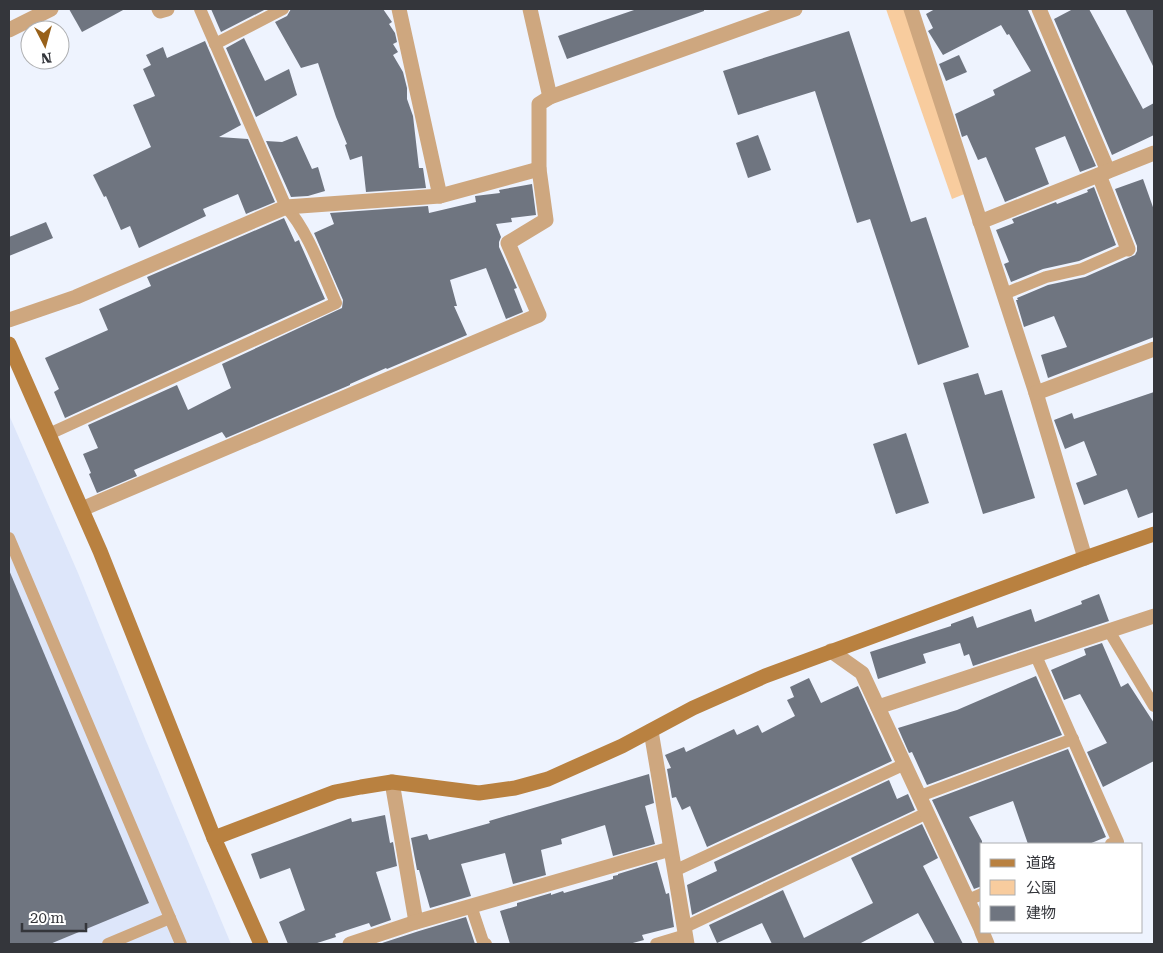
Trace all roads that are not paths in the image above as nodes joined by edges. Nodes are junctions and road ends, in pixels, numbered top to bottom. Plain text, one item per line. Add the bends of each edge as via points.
1 (50, 9) edge
2 (160, 9) edge
3 (167, 9) edge
4 (200, 9) edge
5 (283, 9) edge
6 (399, 9) edge
7 (530, 9) edge
8 (795, 9) edge
9 (911, 9) edge
10 (1039, 9) edge
11 (11, 23) edge
12 (215, 44) junction
13 (550, 97) junction
14 (1154, 153) edge
15 (539, 169) junction
16 (1103, 173) junction
17 (440, 196) junction
18 (286, 207) junction
19 (980, 222) junction
20 (1128, 249) joint
21 (1004, 294) junction
22 (9, 320) edge
23 (9, 344) edge
24 (1154, 349) edge
25 (1036, 393) junction
26 (49, 434) junction
27 (82, 509) junction
28 (1154, 534) edge
29 (9, 538) edge
30 (1085, 558) junction
31 (1154, 616) edge
32 (1109, 631) junction
33 (831, 651) junction
34 (1036, 656) junction
35 (1154, 706) edge
36 (878, 707) junction
37 (651, 731) junction
38 (1073, 739) junction
39 (904, 764) junction
40 (392, 782) junction
41 (920, 796) junction
42 (927, 813) junction
43 (214, 838) junction
44 (1114, 843) edge
45 (670, 849) junction
46 (674, 871) junction
47 (975, 897) edge
48 (471, 906) junction
49 (170, 918) junction
50 (980, 921) edge
51 (416, 922) junction
52 (686, 936) edge
53 (108, 944) edge
54 (181, 944) edge
55 (261, 944) edge
56 (350, 944) edge
57 (486, 944) edge
58 (656, 944) edge

1 - 11 street
2 - 3 street
4 - 12 lane
5 - 12 lane
6 - 17 street
7 - 13 street
8 - 13 street
9 - 19 street
10 - 16 street
12 - 18 lane
13 - 15 street via 539,104
14 - 16 street
15 - 17 street
15 - 27 street via 546,220 508,243 539,315
16 - 19 street
16 - 20 street
17 - 18 street
18 - 22 street via 76,297
18 - 26 lane via 294,215 336,303
19 - 21 street
20 - 21 lane via 1082,269 1046,277
21 - 25 street
23 - 26 street
24 - 25 street
25 - 30 street
26 - 27 street
27 - 43 street
28 - 30 street
29 - 49 lane
30 - 33 street
31 - 32 street
32 - 34 street
32 - 35 lane
33 - 36 street via 862,673
33 - 37 street via 693,708
34 - 36 street
34 - 38 lane
36 - 39 street
37 - 40 street via 548,778 516,788 479,793
37 - 45 street
38 - 41 lane
38 - 44 lane via 1118,842
39 - 41 street
39 - 46 lane
40 - 43 street via 335,792
40 - 51 street
41 - 42 street
42 - 47 street
42 - 52 lane
43 - 55 street
45 - 46 street
45 - 48 street
46 - 52 street
47 - 50 street
48 - 51 street
48 - 57 lane
49 - 53 lane
49 - 54 lane
51 - 56 street
52 - 58 lane

